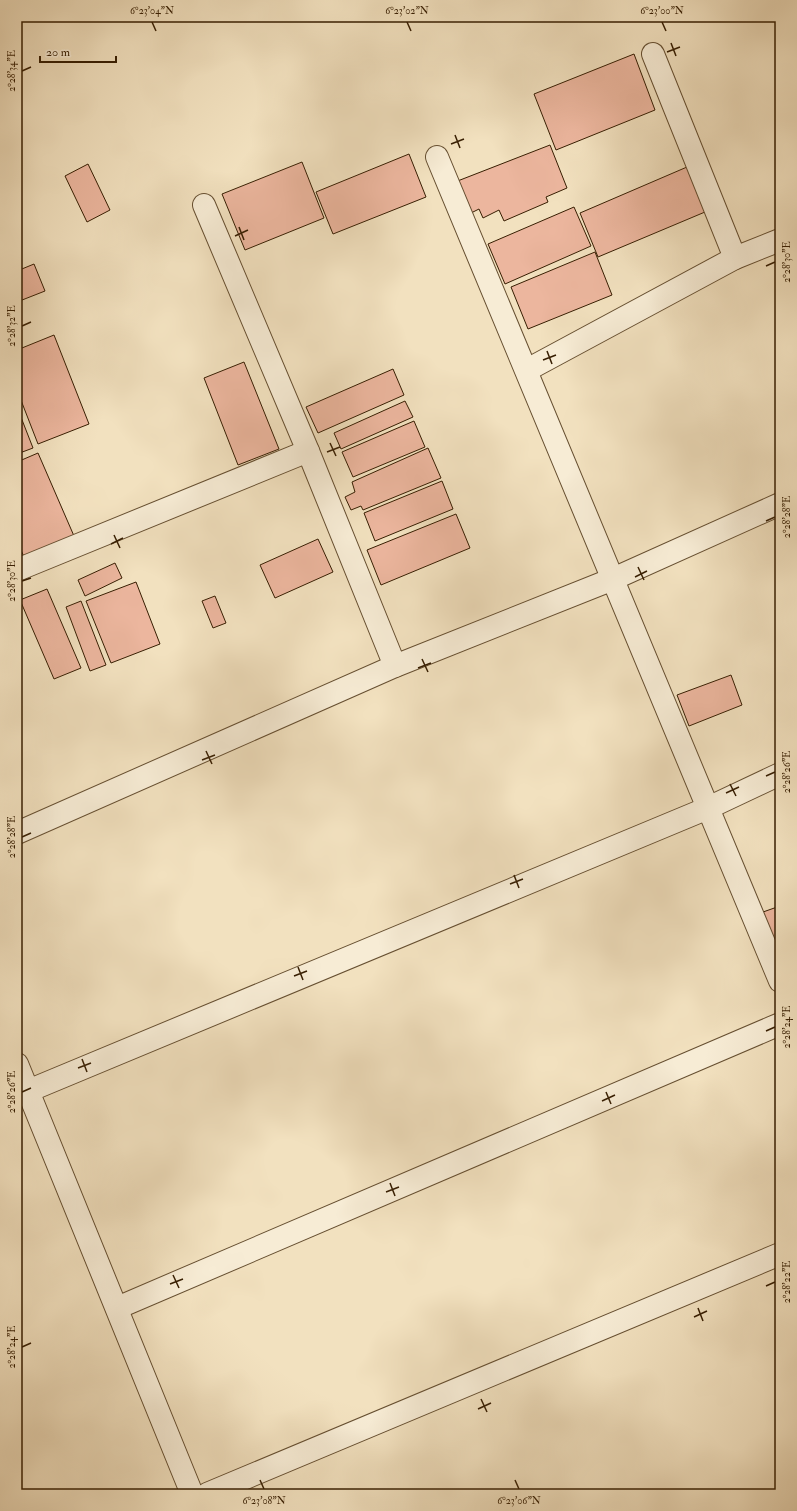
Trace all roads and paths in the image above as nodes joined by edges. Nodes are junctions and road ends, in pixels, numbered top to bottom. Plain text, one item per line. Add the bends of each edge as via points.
1 (653, 54) dead end
2 (437, 157) dead end
3 (204, 205) dead end
4 (780, 240) edge
5 (735, 258) junction
6 (527, 370) junction
7 (308, 451) junction
8 (780, 504) edge
9 (17, 570) edge
10 (614, 579) junction
11 (395, 666) junction
12 (780, 774) edge
13 (708, 808) junction
14 (17, 833) edge
15 (780, 981) edge
16 (780, 1024) edge
17 (17, 1064) edge
18 (28, 1091) junction
19 (780, 1254) edge
20 (117, 1308) junction
21 (192, 1494) edge
22 (207, 1494) edge

1 - 5 street
2 - 6 street
3 - 7 street
4 - 5 street
5 - 6 street
6 - 10 street
7 - 9 street
7 - 11 street
8 - 10 street
10 - 11 street
10 - 13 street
11 - 14 street
12 - 13 street
13 - 15 street
13 - 18 street
16 - 20 street
17 - 18 street
18 - 20 street
19 - 22 street
20 - 21 street

